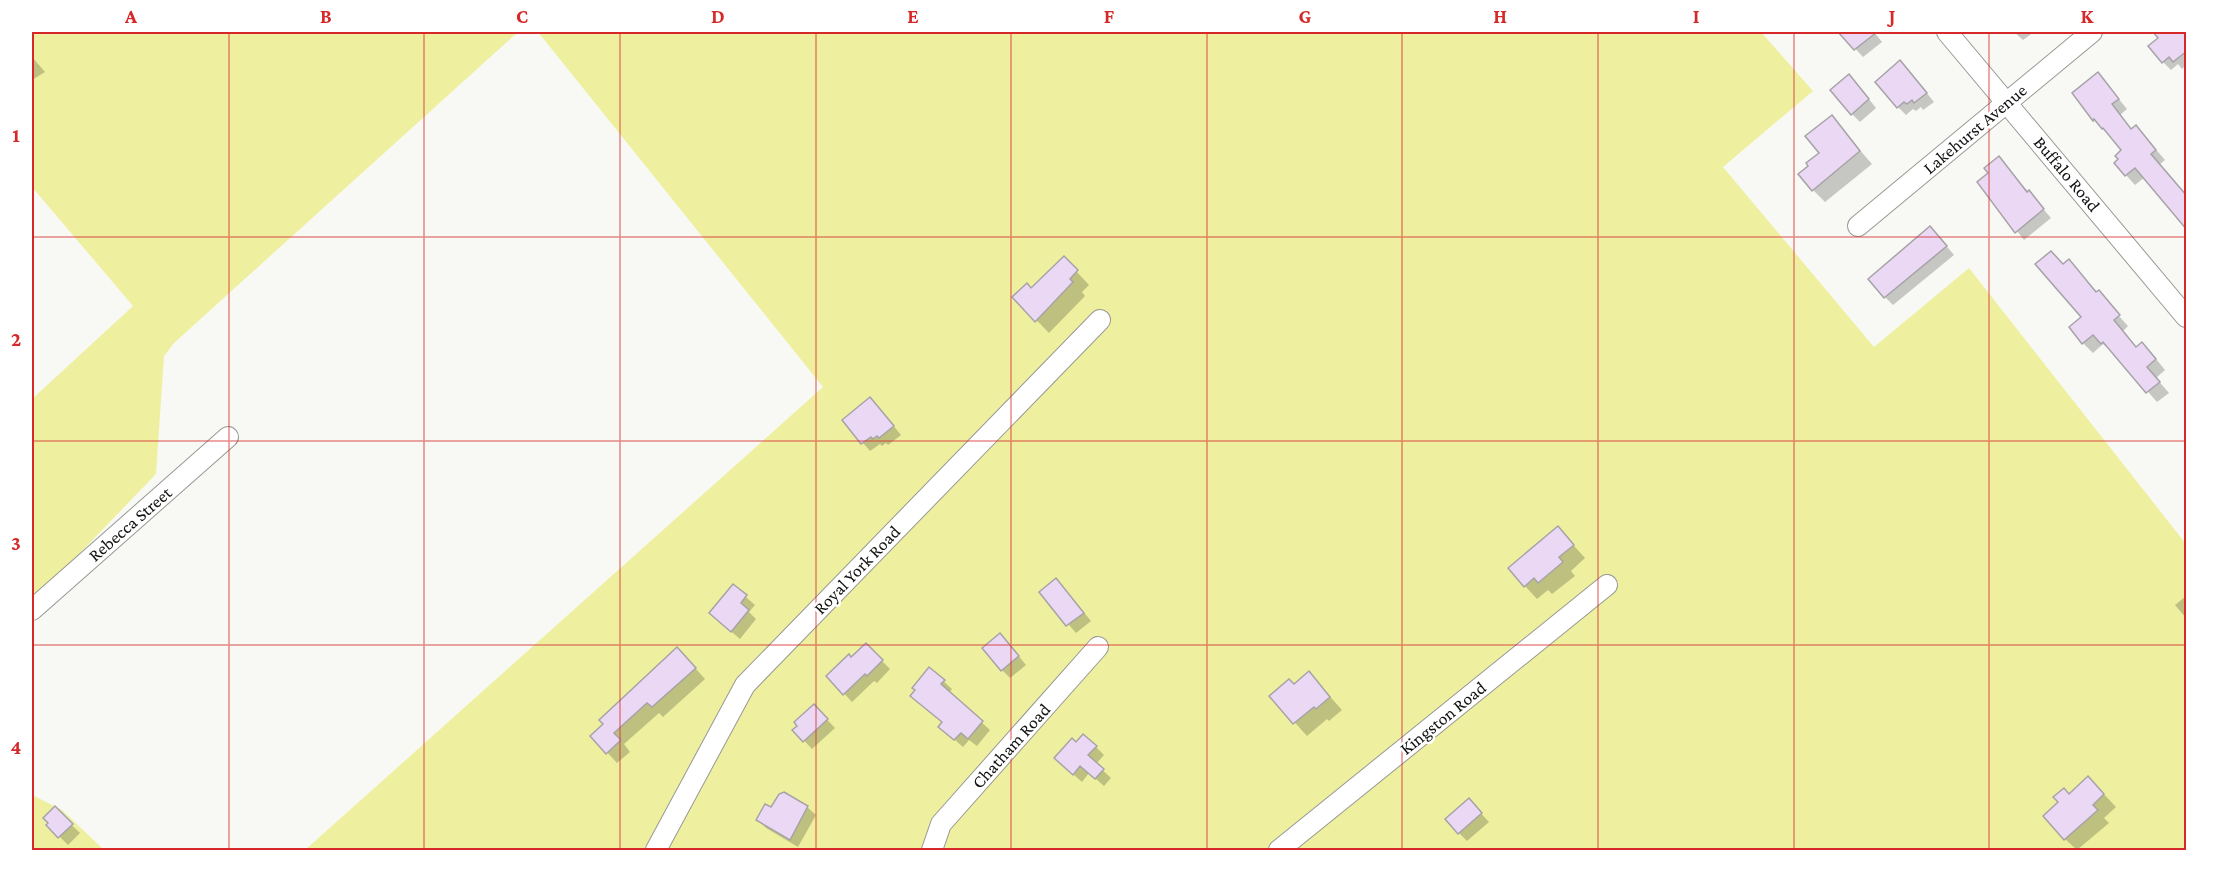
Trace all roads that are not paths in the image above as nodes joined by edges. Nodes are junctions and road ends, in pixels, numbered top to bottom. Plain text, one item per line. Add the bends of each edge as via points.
1 (1947, 32) edge
2 (2092, 32) edge
3 (2007, 102) junction
4 (1858, 226) dead end
5 (2187, 317) edge
6 (1100, 320) dead end
7 (228, 437) dead end
8 (1607, 585) dead end
9 (32, 610) edge
10 (1098, 647) dead end
11 (656, 850) edge
12 (932, 850) edge
13 (1279, 850) edge

1 - 3 street, Buffalo Road
2 - 3 street, Lakehurst Avenue
3 - 4 street, Lakehurst Avenue
3 - 5 street, Buffalo Road
6 - 11 street, Royal York Road via 746,686
7 - 9 street, Rebecca Street
8 - 13 street, Kingston Road
10 - 12 street, Chatham Road via 941,824

